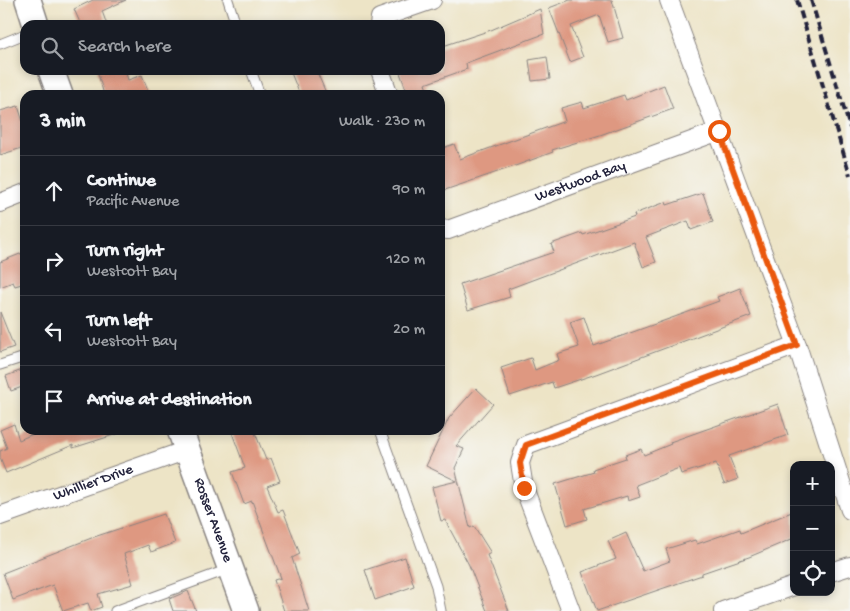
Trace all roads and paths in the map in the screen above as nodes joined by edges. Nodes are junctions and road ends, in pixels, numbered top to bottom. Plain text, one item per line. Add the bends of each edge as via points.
1 (28, 0) edge
2 (228, 0) edge
3 (432, 0) edge
4 (669, 0) edge
5 (34, 20) edge
6 (234, 20) edge
7 (380, 20) edge
8 (20, 36) edge
9 (0, 44) edge
10 (53, 75) edge
11 (253, 75) edge
12 (382, 75) edge
13 (58, 90) edge
14 (258, 90) edge
15 (387, 90) edge
16 (719, 131) junction
17 (20, 195) edge
18 (0, 203) edge
19 (445, 230) edge
20 (797, 345) junction
21 (20, 359) edge
22 (0, 365) edge
23 (382, 435) edge
24 (184, 440) edge
25 (850, 510) edge
26 (0, 516) edge
27 (850, 566) edge
28 (230, 568) junction
29 (835, 571) edge
30 (790, 587) edge
31 (115, 611) edge
32 (246, 611) edge
33 (441, 611) edge
34 (570, 611) edge
35 (723, 611) edge

1 - 5 street
2 - 6 lane
3 - 7 street
4 - 16 street
8 - 9 lane
10 - 13 street
11 - 14 lane
12 - 15 street
16 - 19 street, Westwood Bay
16 - 20 street
17 - 18 street
20 - 25 street
20 - 34 street via 526,445 520,463 524,488
21 - 22 lane
23 - 33 lane via 436,586
24 - 26 street, Whillier Drive
24 - 28 street, Rosser Avenue
27 - 29 street
28 - 31 lane
28 - 32 street, Rosser Avenue
30 - 35 street

